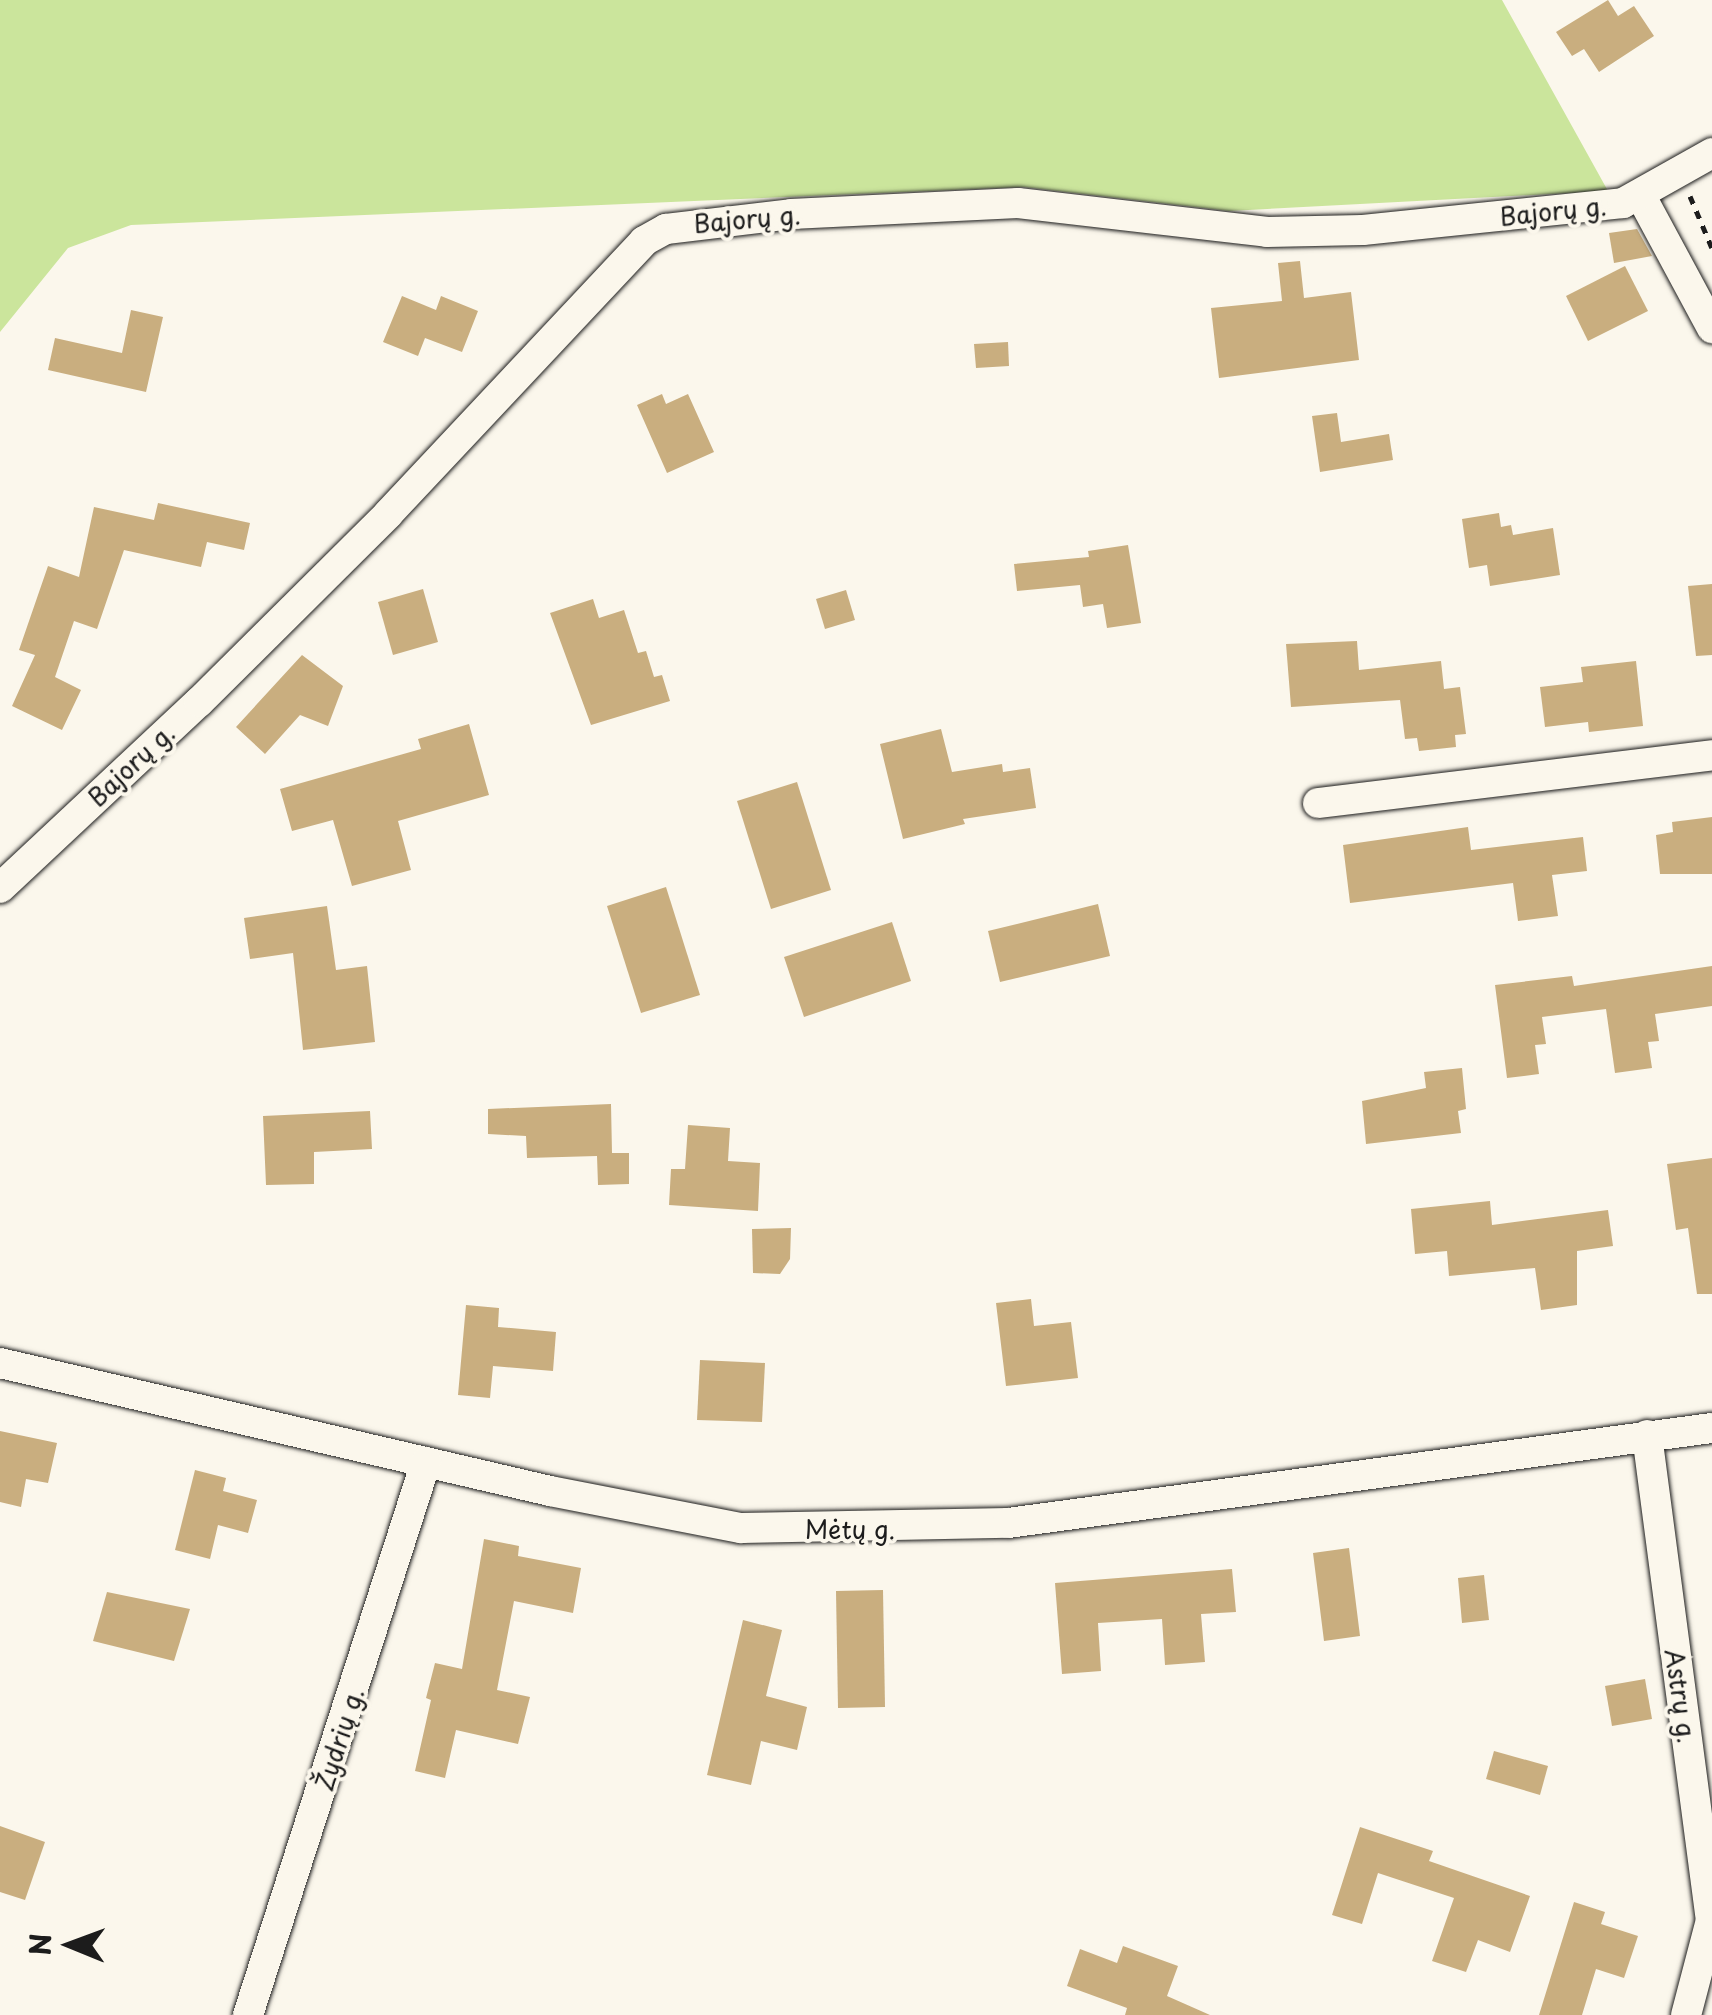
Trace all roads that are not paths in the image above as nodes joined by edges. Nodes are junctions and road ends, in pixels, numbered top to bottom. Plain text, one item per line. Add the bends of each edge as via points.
1 (1712, 153) edge
2 (1642, 198) junction
3 (1712, 328) edge
4 (1712, 755) edge
5 (1318, 803) dead end
6 (0, 888) edge
7 (0, 1363) edge
8 (1712, 1428) edge
9 (1646, 1434) junction
10 (426, 1462) junction
11 (248, 2015) edge
12 (1686, 2015) edge

1 - 2 street
2 - 3 street
2 - 6 street, Bajorų g. via 1325,231 1267,232 1018,203 792,214 666,229 644,241 213,689
4 - 5 street
7 - 10 street, Mėtų g.
8 - 9 street, Mėtų g.
9 - 10 street, Mėtų g. via 1091,1514 868,1530 741,1528
9 - 12 street, Astrų g. via 1711,1920
10 - 11 street, Žydrių g.

